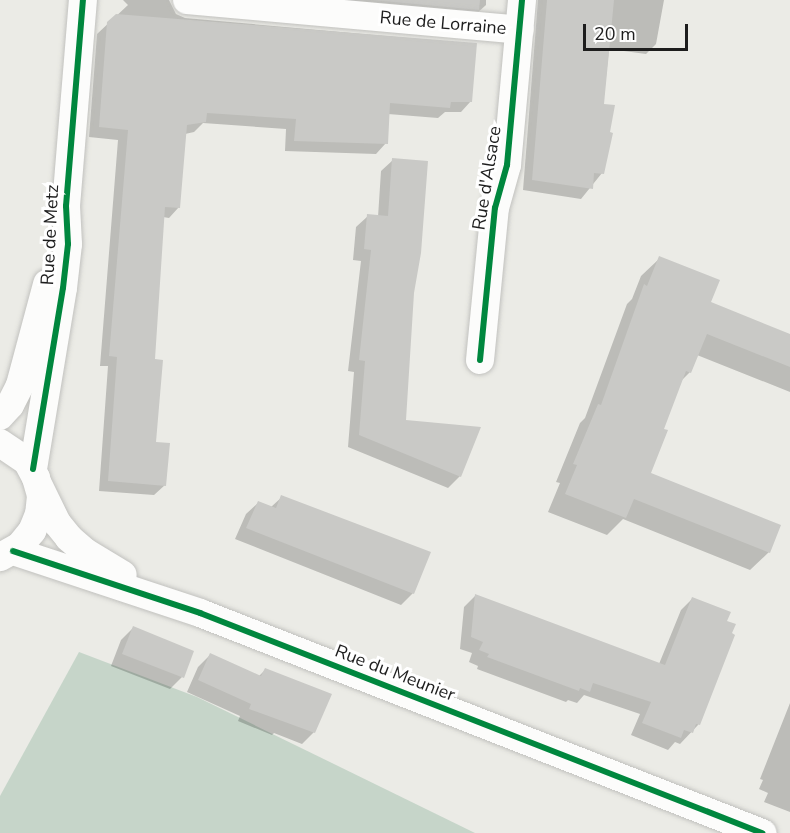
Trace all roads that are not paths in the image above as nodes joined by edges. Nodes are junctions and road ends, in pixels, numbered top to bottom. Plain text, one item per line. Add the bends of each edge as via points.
1 (83, 0) edge
2 (187, 0) edge
3 (522, 0) edge
4 (520, 30) junction
5 (66, 206) junction
6 (480, 360) dead end
7 (0, 416) edge
8 (0, 443) edge
9 (36, 478) junction
10 (4, 556) edge
11 (200, 614) junction
12 (762, 833) edge

1 - 5 street, Rue de Metz
2 - 4 street, Rue de Lorraine
3 - 4 street, Rue d'Alsace
4 - 6 street, Rue d'Alsace via 507,165 495,208
5 - 7 street, Rue de Metz via 29,357 15,395
5 - 9 street, Rue de Metz via 68,244
8 - 9 street via 21,455
9 - 10 street, Rue de Metz via 40,505 36,523 26,539
9 - 11 street, Rue du Meunier via 57,523 85,552
10 - 11 street, Rue du Meunier
11 - 12 street, Rue du Meunier

